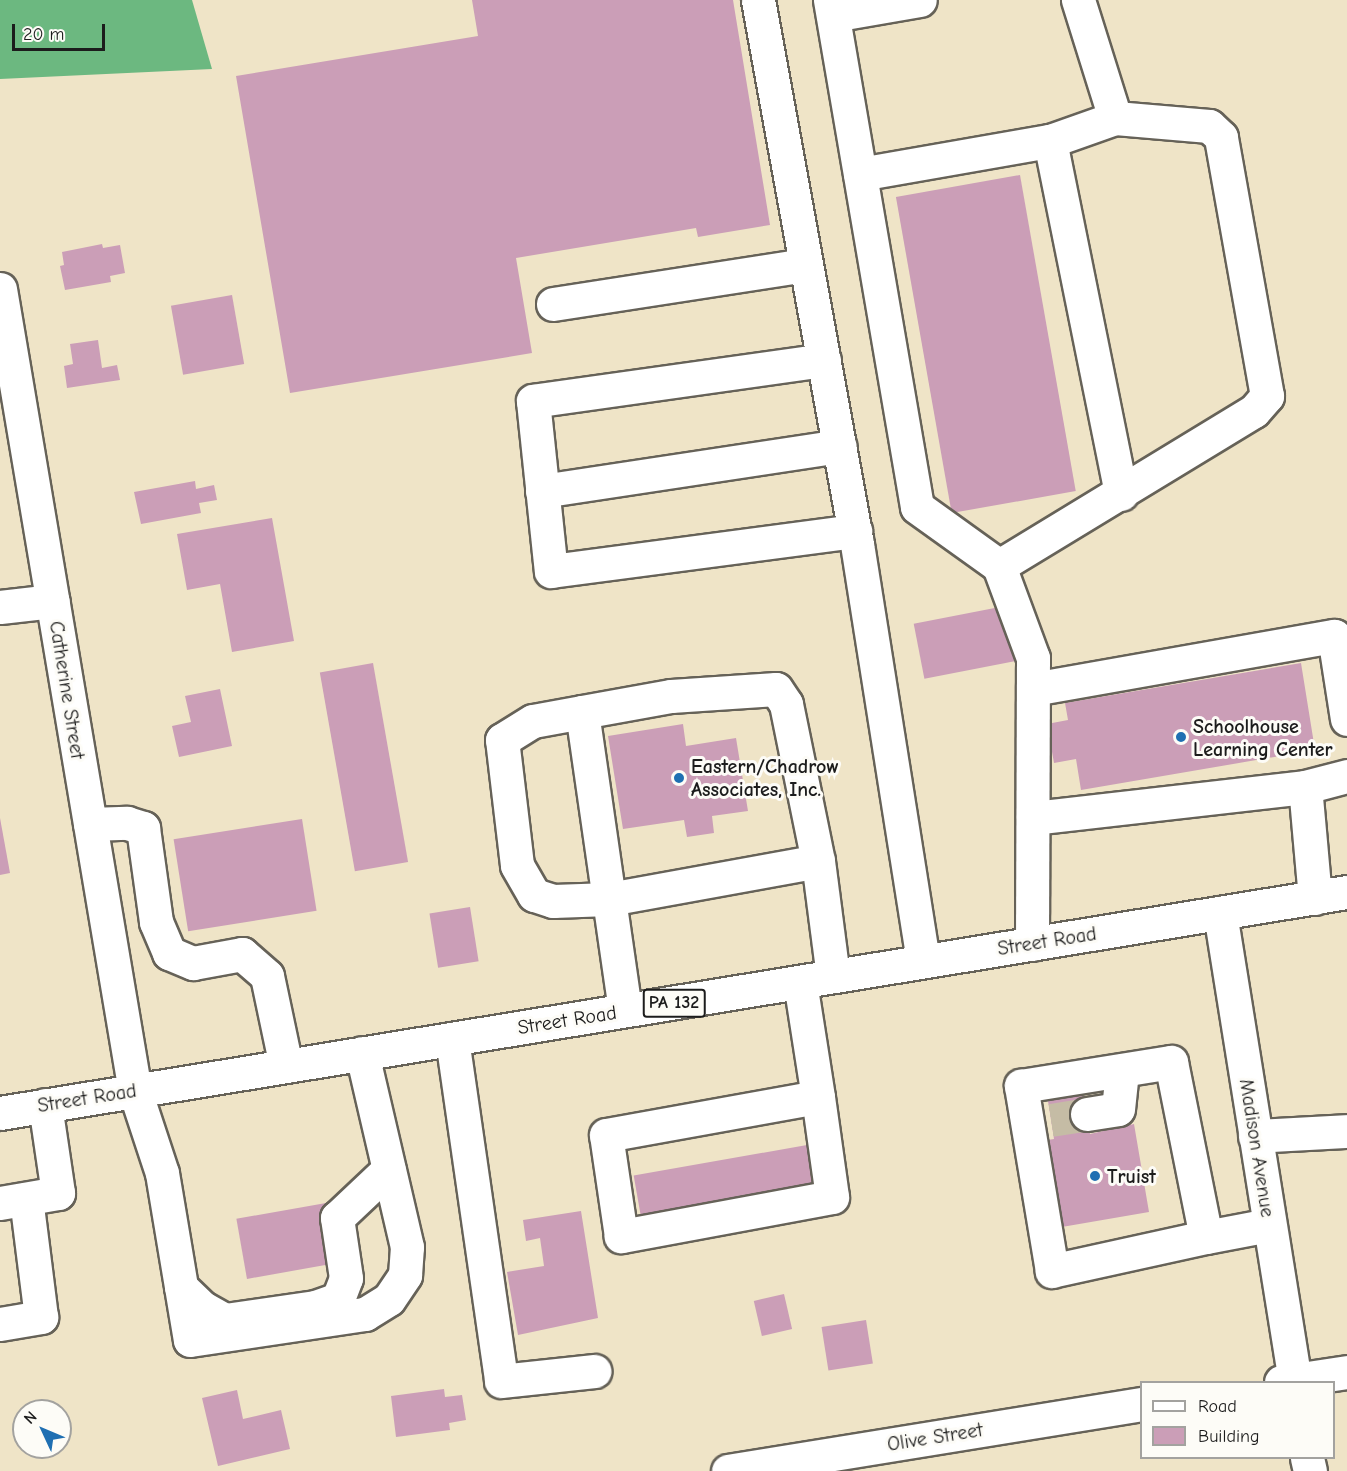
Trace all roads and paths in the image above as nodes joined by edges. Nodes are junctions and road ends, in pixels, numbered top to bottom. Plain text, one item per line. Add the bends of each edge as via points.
1 (758, 0) edge
2 (920, 0) edge
3 (1078, 0) edge
4 (832, 8) edge
5 (1115, 118) junction
6 (1050, 141) junction
7 (860, 174) junction
8 (806, 266) junction
9 (0, 289) edge
10 (553, 304) dead end
11 (824, 360) junction
12 (12, 431) edge
13 (840, 446) junction
14 (542, 491) junction
15 (1121, 494) junction
16 (855, 531) junction
17 (999, 566) junction
18 (52, 602) junction
19 (0, 607) edge
20 (1033, 674) junction
21 (582, 712) junction
22 (1347, 719) edge
23 (1347, 776) edge
24 (1305, 787) junction
25 (1033, 818) junction
26 (90, 824) junction
27 (818, 861) junction
28 (1347, 892) edge
29 (1315, 898) junction
30 (609, 899) junction
31 (1220, 913) junction
32 (1032, 944) junction
33 (923, 961) junction
34 (833, 976) junction
35 (800, 982) junction
36 (625, 1010) junction
37 (452, 1039) junction
38 (362, 1053) junction
39 (286, 1066) junction
40 (1122, 1070) junction
41 (135, 1091) junction
42 (818, 1097) junction
43 (45, 1105) junction
44 (0, 1113) edge
45 (1087, 1114) tunnel mouth
46 (1342, 1131) edge
47 (1255, 1136) junction
48 (389, 1169) junction
49 (13, 1201) edge
50 (1269, 1225) junction
51 (1206, 1238) junction
52 (181, 1287) junction
53 (0, 1324) edge
54 (594, 1371) dead end
55 (1347, 1372) edge
56 (1290, 1381) edge
57 (1296, 1381) edge
58 (1140, 1404) edge
59 (728, 1471) edge

1 - 8 street
2 - 4 street
3 - 5 street
4 - 7 street
5 - 6 street
5 - 15 street via 1209,126 1221,136 1266,396 1254,411
6 - 7 street
6 - 15 street
7 - 17 street via 917,507
8 - 10 street
8 - 11 street
9 - 12 street, Catherine Street
11 - 13 street
11 - 14 street via 533,401
12 - 18 street, Catherine Street
13 - 14 street
13 - 16 street
14 - 16 street via 551,571
15 - 17 street
16 - 33 street
17 - 20 street
18 - 19 street
18 - 26 street, Catherine Street
20 - 22 street via 1334,636
20 - 25 street
21 - 27 street via 671,696 776,688 786,704
21 - 30 street
21 - 30 street via 533,721 502,740 518,866 534,895 552,902
23 - 24 street
24 - 25 street
24 - 29 street
25 - 32 street
26 - 39 street via 127,823 143,828 156,922 170,953 193,963 242,954 267,975
26 - 41 street, Catherine Street
27 - 30 street
27 - 34 street
28 - 29 street, Street Road / PA 132
29 - 31 street, Street Road / PA 132
30 - 36 street
31 - 32 street, Street Road / PA 132
31 - 47 street, Madison Avenue
32 - 33 street, Street Road / PA 132
33 - 34 street, Street Road / PA 132
34 - 35 street, Street Road / PA 132
35 - 36 street, Street Road / PA 132
35 - 42 street
36 - 37 street, Street Road / PA 132
37 - 38 street, Street Road / PA 132
37 - 54 street via 501,1382
38 - 39 street, Street Road / PA 132
38 - 48 street
39 - 41 street, Street Road / PA 132
40 - 45 street via 1118,1109
40 - 51 street via 1171,1062
40 - 51 street via 1021,1086 1039,1122 1052,1271
41 - 43 street, Street Road / PA 132
41 - 52 street, Catherine Street via 162,1173
42 - 42 street via 832,1197 621,1236 606,1135
43 - 44 street, Street Road / PA 132
43 - 49 street via 58,1193
46 - 47 street
47 - 50 street, Madison Avenue
48 - 52 street via 337,1218 346,1278 338,1299 282,1313 225,1320 203,1308
48 - 52 street, Catherine Street via 407,1247 405,1275 389,1299 365,1314 190,1340
49 - 53 street via 41,1317
50 - 51 street
50 - 56 street, Madison Avenue
55 - 57 street
58 - 59 street, Olive Street

